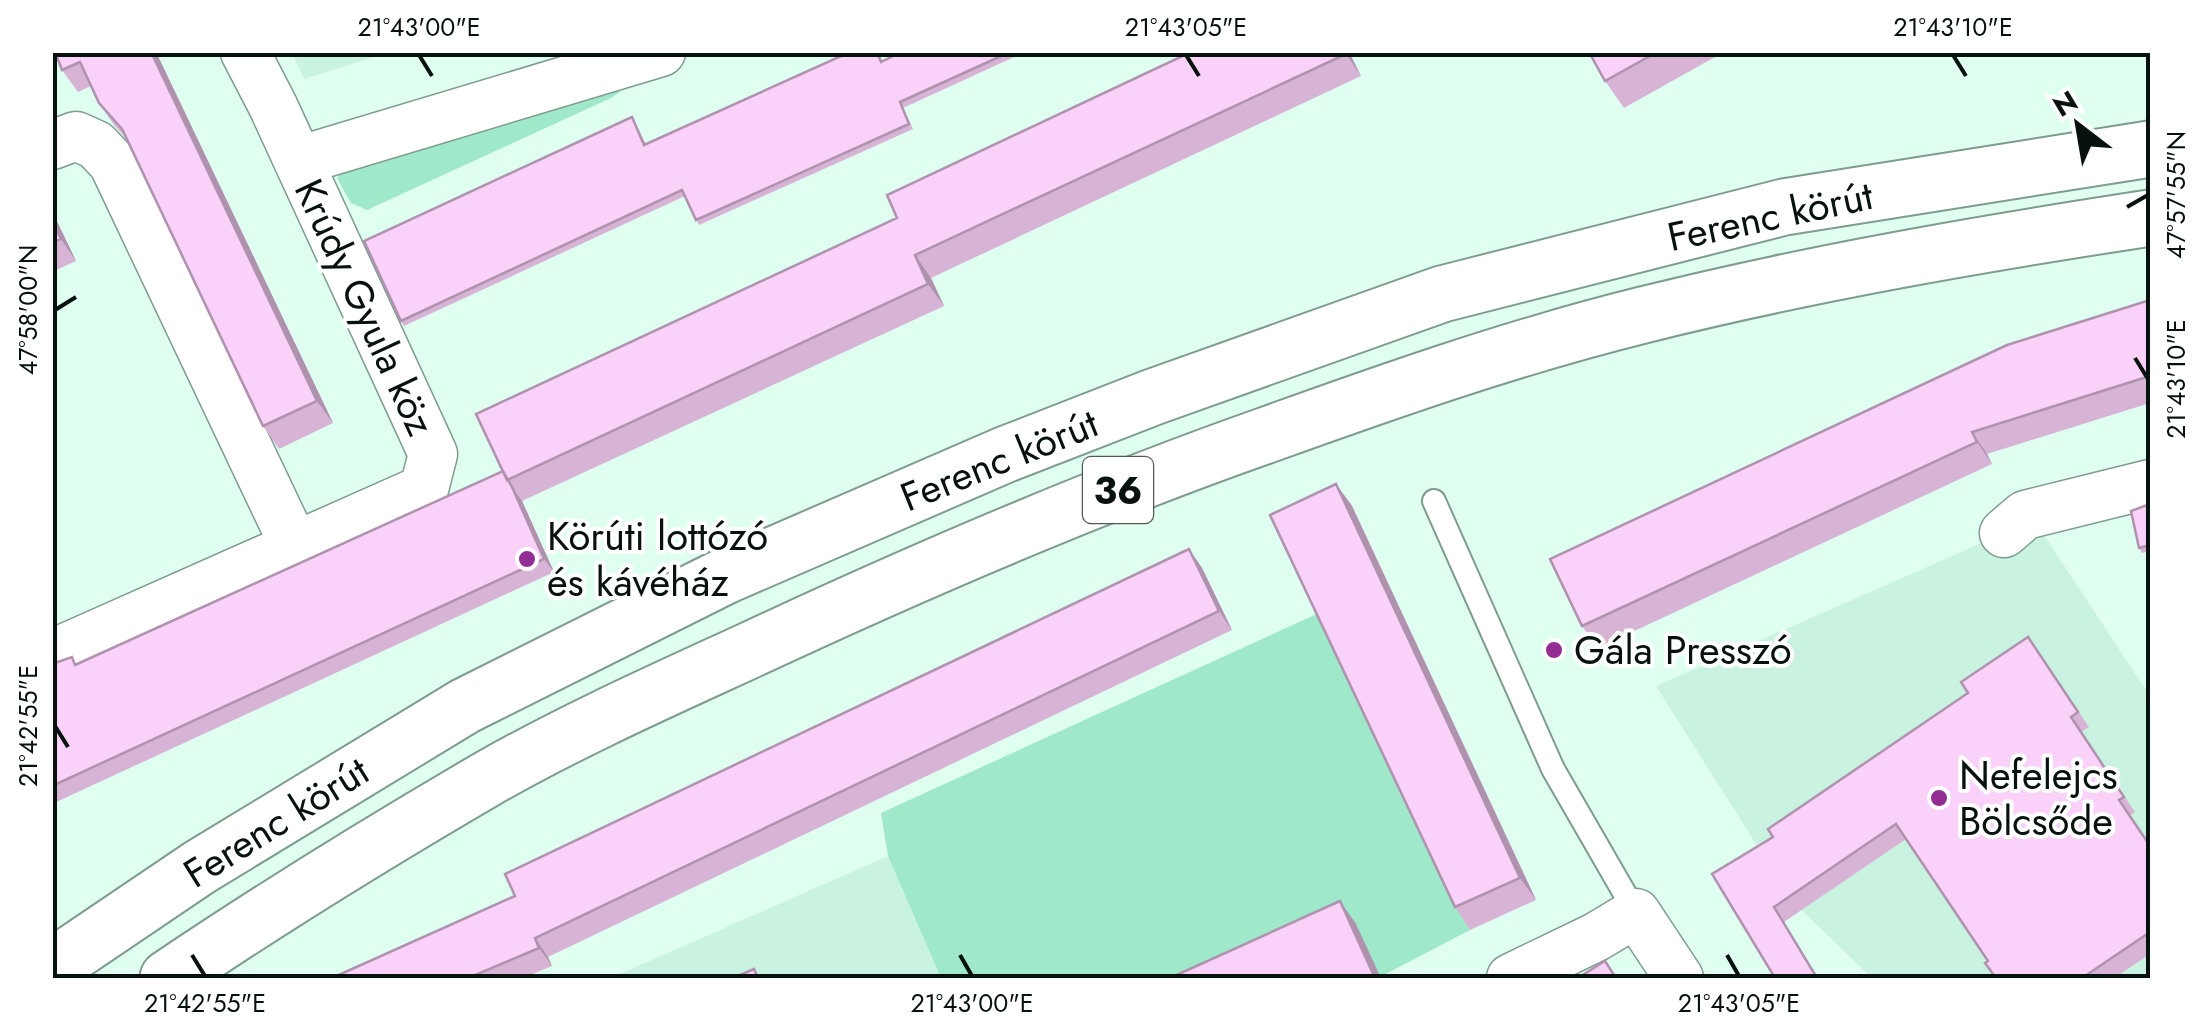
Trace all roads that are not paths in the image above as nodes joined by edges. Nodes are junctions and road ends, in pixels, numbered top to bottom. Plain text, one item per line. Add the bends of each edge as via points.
1 (244, 52) edge
2 (661, 52) edge
3 (52, 145) edge
4 (2150, 149) edge
5 (298, 160) junction
6 (2150, 218) edge
7 (2150, 484) edge
8 (1434, 501) dead end
9 (2004, 532) dead end
10 (295, 547) junction
11 (52, 654) edge
12 (1636, 913) junction
13 (52, 967) edge
14 (168, 978) edge
15 (1511, 978) edge
16 (1679, 978) edge

1 - 5 street, Krúdy Gyula köz
2 - 5 street, Krúdy Gyula köz
3 - 10 street via 76,136 96,144 112,163
4 - 13 main road, Ferenc körút / 36 via 1784,207 1442,294 1037,442 725,576 464,706
5 - 10 street, Krúdy Gyula köz via 433,454 424,489
6 - 14 main road, Ferenc körút / 36 via 1802,277 1640,316 1467,364 1188,463 834,610 508,768
7 - 9 street via 2024,515
8 - 12 lane via 1553,769
10 - 11 street, Krúdy Gyula köz
12 - 15 street
12 - 16 street

